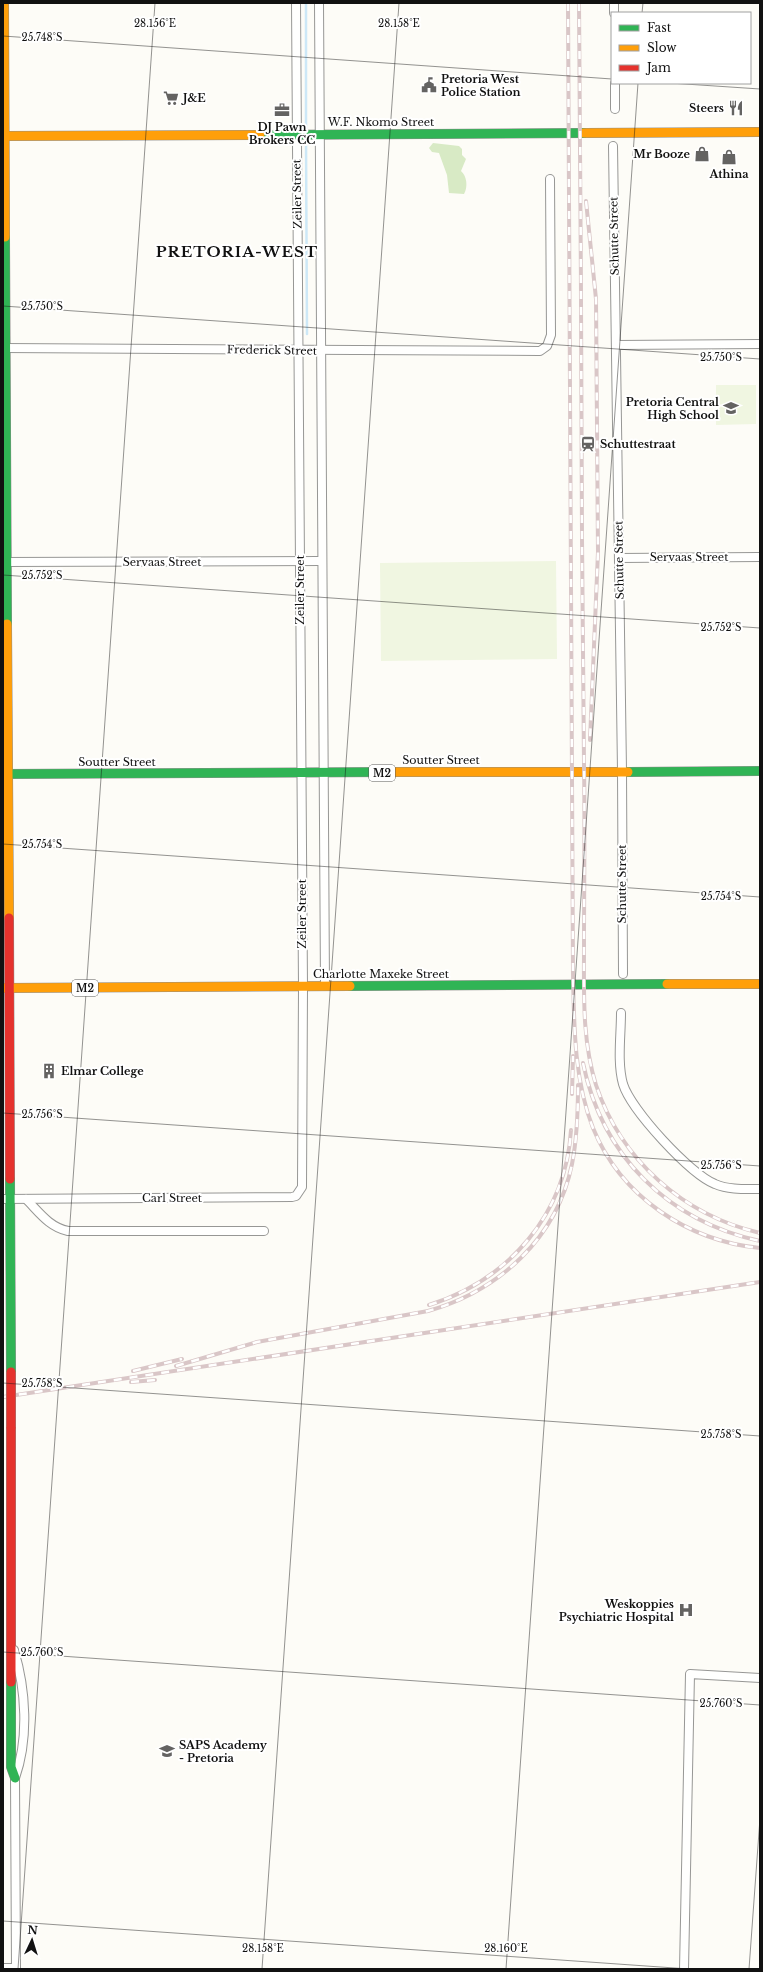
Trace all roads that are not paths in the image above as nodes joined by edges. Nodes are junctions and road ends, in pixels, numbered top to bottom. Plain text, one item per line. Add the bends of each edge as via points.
1 (4, 3) edge
2 (296, 3) edge
3 (319, 3) edge
4 (614, 84) edge
5 (615, 110) dead end
6 (760, 132) edge
7 (297, 134) junction
8 (318, 134) junction
9 (4, 136) edge
10 (613, 146) dead end
11 (550, 178) dead end
12 (760, 344) edge
13 (616, 345) junction
14 (4, 348) edge
15 (299, 349) junction
16 (320, 351) junction
17 (760, 557) edge
18 (619, 558) junction
19 (322, 561) junction
20 (5, 562) edge
21 (300, 562) junction
22 (622, 771) junction
23 (760, 771) edge
24 (302, 773) junction
25 (323, 773) junction
26 (5, 774) edge
27 (622, 974) dead end
28 (760, 984) edge
29 (303, 986) junction
30 (325, 986) junction
31 (6, 988) edge
32 (621, 1014) dead end
33 (303, 1177) joint
34 (760, 1189) edge
35 (6, 1199) edge
36 (26, 1199) junction
37 (264, 1230) dead end
38 (12, 1644) junction
39 (760, 1678) edge
40 (11, 1767) edge
41 (16, 1778) joint
42 (3, 1968) edge
43 (16, 1968) edge
44 (684, 1969) edge

1 - 9 main road
2 - 7 street, Zeiler Street
3 - 8 street, Zeiler Street
4 - 5 street
6 - 8 main road, W.F. Nkomo Street
7 - 8 main road, W.F. Nkomo Street
7 - 9 main road, W.F. Nkomo Street
7 - 15 street, Zeiler Street
8 - 16 street, Zeiler Street
9 - 14 main road
10 - 13 street, Schutte Street
11 - 16 street, Frederick Street via 551,335 547,346 540,351
12 - 13 street
13 - 18 street, Schutte Street
14 - 15 street, Frederick Street
14 - 20 main road
15 - 16 street, Frederick Street
15 - 21 street, Zeiler Street
16 - 19 street, Zeiler Street
17 - 18 street, Servaas Street
18 - 22 street, Schutte Street
19 - 21 street, Servaas Street
19 - 25 street, Zeiler Street
20 - 21 street, Servaas Street
20 - 26 main road
21 - 24 street, Zeiler Street
22 - 23 main road, Soutter Street / M2
22 - 25 main road, Soutter Street / M2
22 - 27 street, Schutte Street
24 - 25 main road, Soutter Street / M2
24 - 26 main road, Soutter Street / M2
24 - 29 street, Zeiler Street
25 - 30 street, Zeiler Street
26 - 31 main road
28 - 30 main road, Charlotte Maxeke Street / M2
29 - 30 main road, Charlotte Maxeke Street / M2
29 - 31 main road, Charlotte Maxeke Street / M2
29 - 33 street, Zeiler Street
31 - 35 main road
32 - 34 street via 621,1064 624,1085 646,1122 699,1175 716,1185
33 - 36 street, Carl Street via 302,1189 292,1197
35 - 36 street, Carl Street
35 - 38 main road, bridge via 11,1372
36 - 37 street via 50,1224 68,1231
38 - 40 main road
38 - 40 street via 19,1670 24,1733
39 - 44 street via 690,1674
40 - 41 main road
41 - 43 street
42 - 43 street

